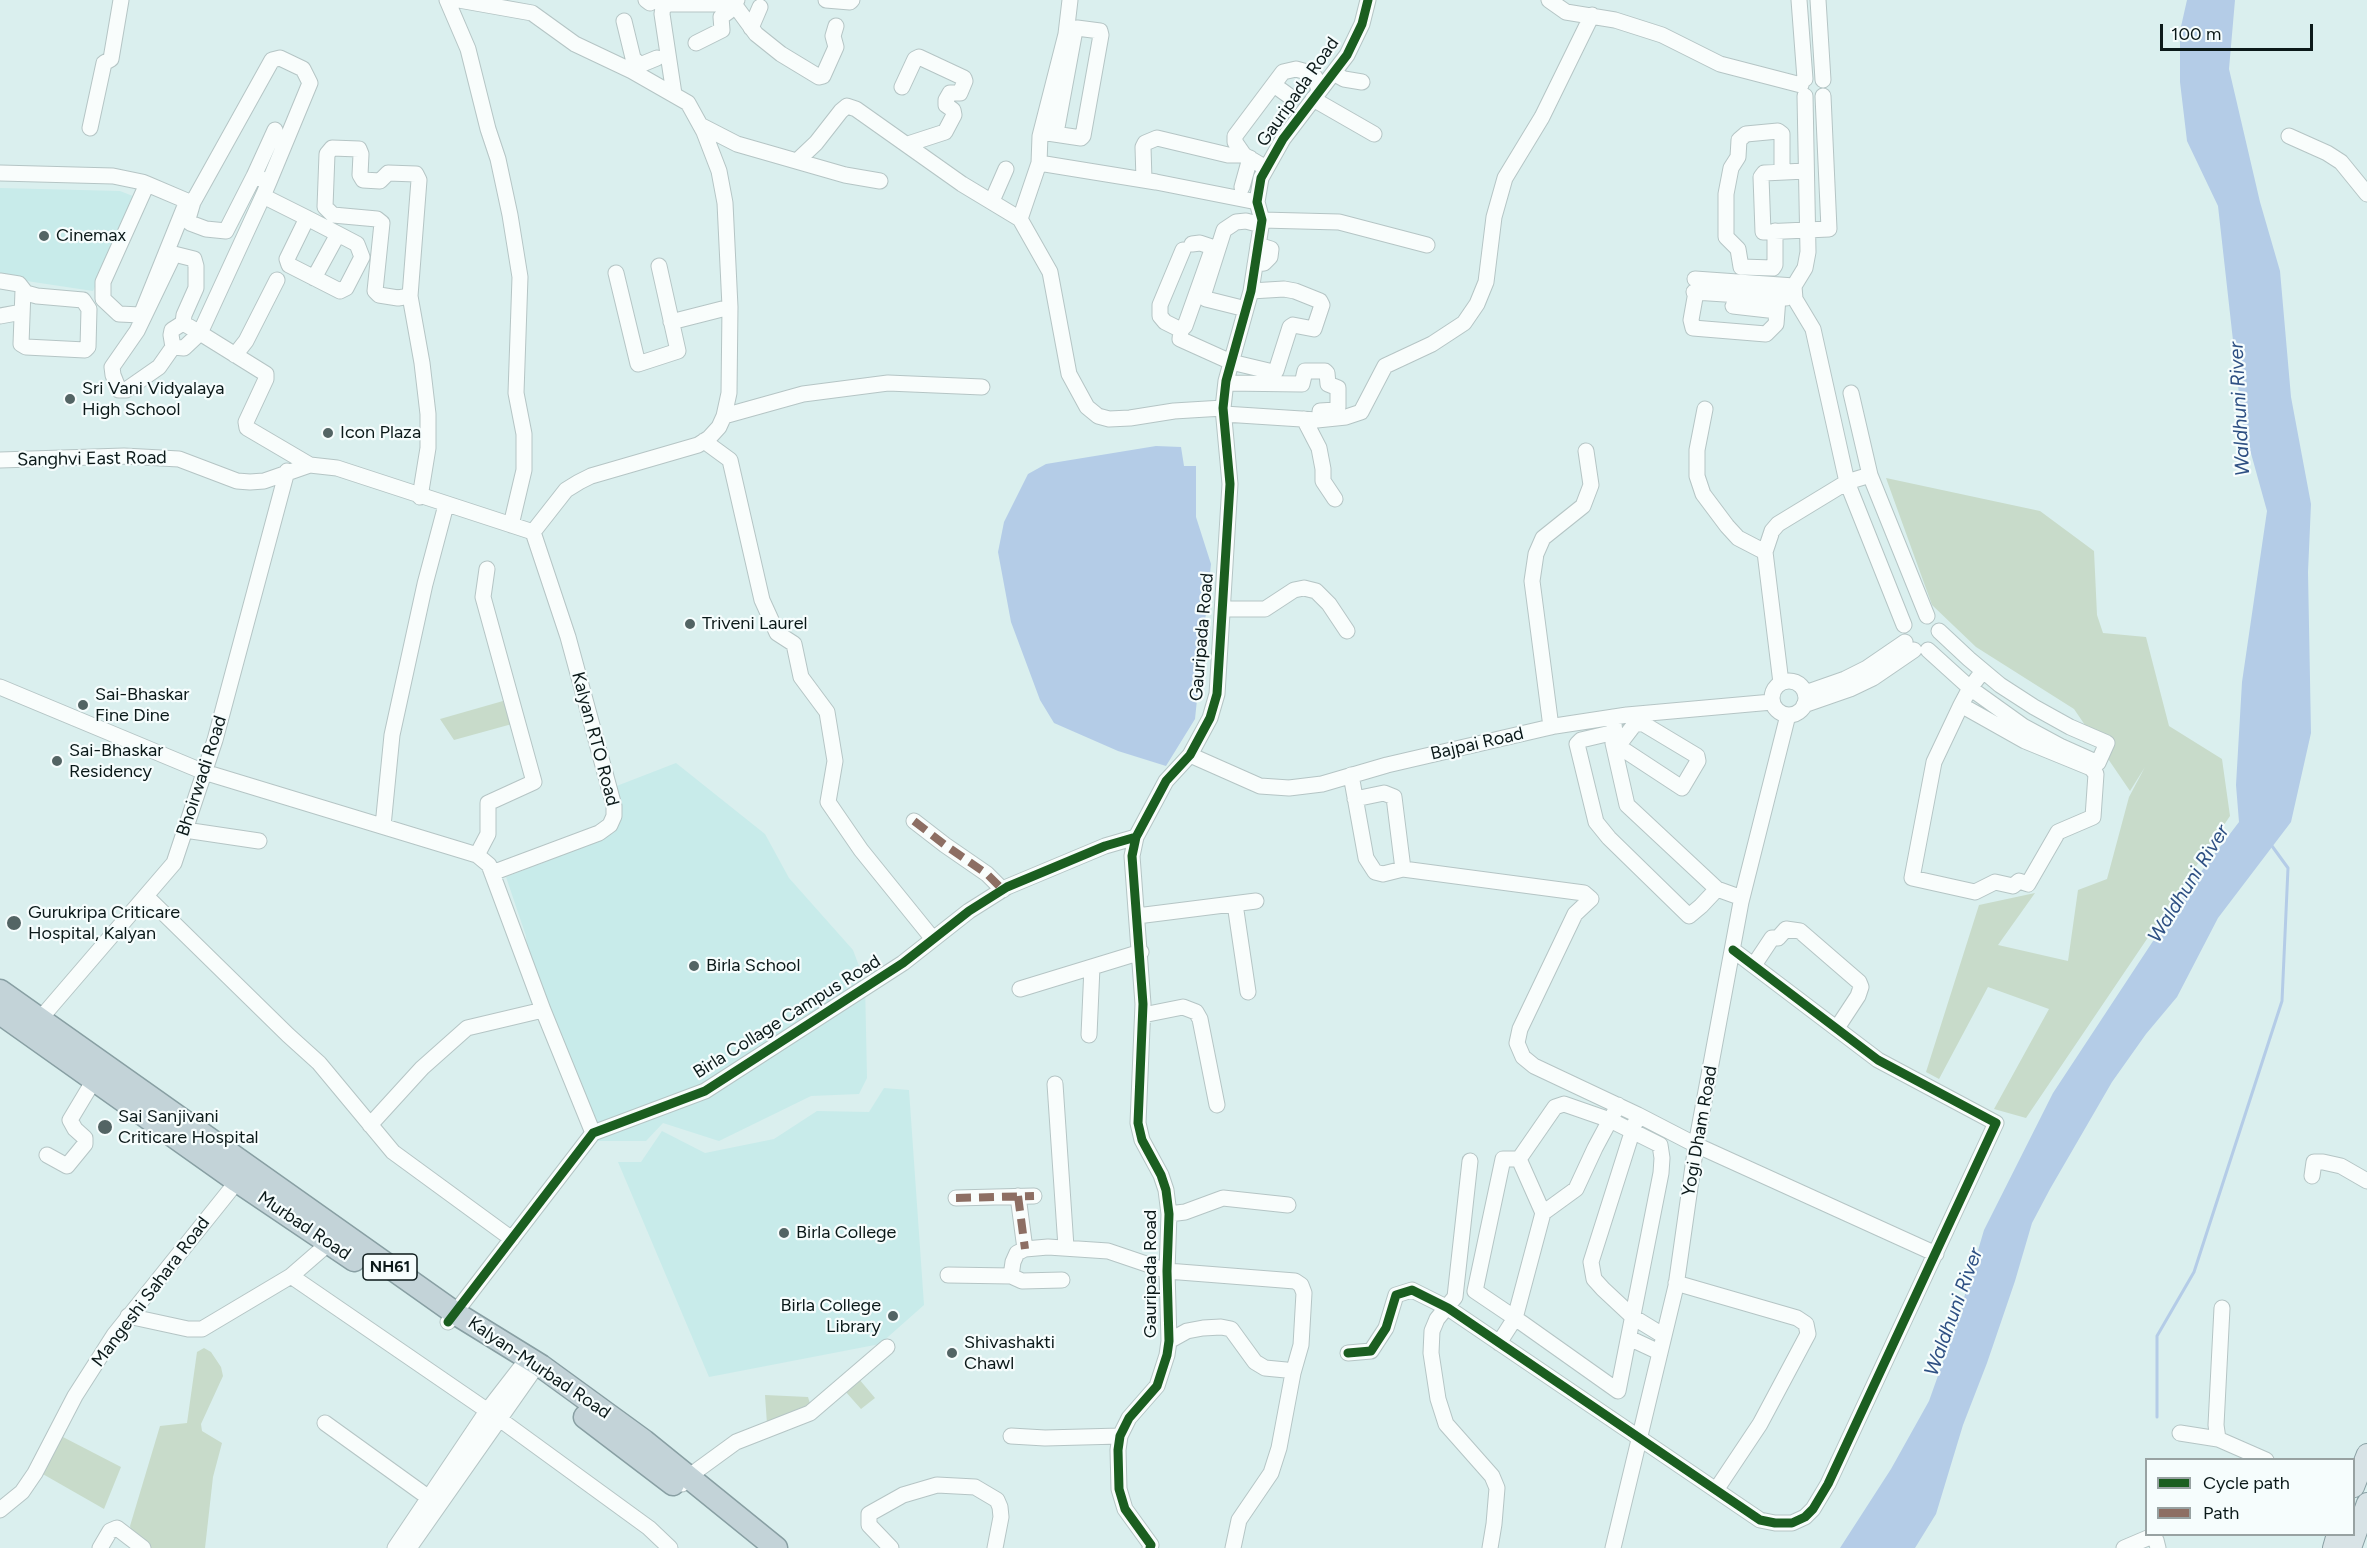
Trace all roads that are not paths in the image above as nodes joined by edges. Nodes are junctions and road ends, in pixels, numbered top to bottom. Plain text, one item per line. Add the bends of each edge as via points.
1 (121, 0) edge
2 (447, 0) edge
3 (459, 0) edge
4 (645, 0) edge
5 (656, 0) edge
6 (826, 0) edge
7 (852, 0) edge
8 (1070, 0) edge
9 (1368, 0) edge
10 (1549, 0) edge
11 (1799, 0) edge
12 (1818, 0) edge
13 (680, 2) edge
14 (736, 2) edge
15 (760, 7) dead end
16 (1592, 15) junction
17 (624, 21) dead end
18 (836, 26) dead end
19 (751, 28) junction
20 (696, 43) dead end
21 (657, 58) dead end
22 (636, 68) junction
23 (255, 69) dead end
24 (1336, 78) junction
25 (1362, 82) dead end
26 (1274, 85) junction
27 (902, 87) dead end
28 (1804, 87) junction
29 (1823, 88) junction
30 (674, 94) junction
31 (1316, 95) junction
32 (1292, 98) dead end
33 (700, 125) junction
34 (90, 128) dead end
35 (275, 130) dead end
36 (1048, 132) junction
37 (1374, 134) dead end
38 (2289, 136) dead end
39 (908, 144) junction
40 (1247, 157) junction
41 (796, 161) junction
42 (1039, 163) junction
43 (1266, 168) junction
44 (1006, 169) dead end
45 (1806, 171) junction
46 (1782, 172) junction
47 (0, 173) edge
48 (254, 176) junction
49 (1144, 180) junction
50 (879, 181) dead end
51 (147, 184) junction
52 (1242, 187) dead end
53 (266, 189) junction
54 (2367, 194) edge
55 (187, 201) junction
56 (992, 201) junction
57 (1257, 202) junction
58 (233, 218) junction
59 (307, 218) junction
60 (1020, 219) junction
61 (1261, 223) junction
62 (249, 226) junction
63 (1807, 230) junction
64 (1775, 231) junction
65 (338, 234) junction
66 (1426, 245) dead end
67 (659, 266) dead end
68 (616, 273) dead end
69 (314, 278) junction
70 (278, 280) dead end
71 (0, 281) edge
72 (1748, 289) junction
73 (23, 290) junction
74 (1251, 291) junction
75 (1695, 291) junction
76 (1795, 292) junction
77 (410, 296) junction
78 (1778, 304) junction
79 (730, 307) junction
80 (1246, 309) junction
81 (22, 312) junction
82 (0, 316) edge
83 (183, 322) junction
84 (671, 322) junction
85 (1181, 330) junction
86 (200, 333) junction
87 (173, 347) junction
88 (238, 351) junction
89 (1231, 362) junction
90 (1226, 383) junction
91 (982, 387) dead end
92 (1851, 393) dead end
93 (1705, 409) dead end
94 (1223, 411) junction
95 (1302, 415) junction
96 (724, 416) junction
97 (704, 441) junction
98 (1586, 451) dead end
99 (0, 460) edge
100 (310, 465) junction
101 (0, 466) edge
102 (287, 471) junction
103 (1870, 475) junction
104 (1847, 482) junction
105 (420, 497) junction
106 (1335, 499) dead end
107 (446, 505) junction
108 (511, 525) junction
109 (533, 532) junction
110 (1765, 552) junction
111 (487, 568) dead end
112 (1223, 609) junction
113 (1927, 616) junction
114 (1905, 626) junction
115 (1347, 631) dead end
116 (1940, 631) junction
117 (1916, 648) junction
118 (1983, 671) junction
119 (1781, 683) junction
120 (0, 687) edge
121 (1970, 688) junction
122 (1805, 699) junction
123 (1772, 702) junction
124 (1961, 705) junction
125 (1788, 715) junction
126 (1613, 717) junction
127 (1551, 727) junction
128 (1615, 744) junction
129 (1190, 755) junction
130 (204, 772) junction
131 (1351, 775) junction
132 (1355, 799) junction
133 (914, 821) dead end
134 (383, 826) junction
135 (185, 830) junction
136 (1136, 837) junction
137 (259, 841) dead end
138 (477, 855) junction
139 (1403, 869) junction
140 (492, 873) junction
141 (1717, 888) junction
142 (1003, 890) junction
143 (146, 896) junction
144 (1742, 898) junction
145 (1256, 901) dead end
146 (1235, 904) junction
147 (1137, 916) junction
148 (933, 939) junction
149 (1733, 950) junction
150 (1141, 952) junction
151 (1754, 965) junction
152 (1092, 967) junction
153 (1020, 989) dead end
154 (0, 991) edge
155 (1248, 992) dead end
156 (543, 1010) junction
157 (0, 1013) edge
158 (1143, 1015) junction
159 (34, 1026) junction
160 (1837, 1029) junction
161 (1089, 1035) dead end
162 (94, 1080) junction
163 (1055, 1084) dead end
164 (1217, 1105) dead end
165 (1618, 1105) junction
166 (1638, 1115) junction
167 (1610, 1120) junction
168 (370, 1125) junction
169 (1632, 1131) junction
170 (593, 1133) junction
171 (1696, 1145) junction
172 (46, 1155) dead end
173 (1519, 1159) junction
174 (1470, 1161) dead end
175 (238, 1171) junction
176 (2312, 1176) dead end
177 (2367, 1181) edge
178 (956, 1198) dead end
179 (1288, 1205) dead end
180 (1543, 1213) junction
181 (1169, 1214) junction
182 (512, 1239) junction
183 (329, 1243) junction
184 (1066, 1247) junction
185 (1025, 1249) junction
186 (1936, 1254) junction
187 (1167, 1271) junction
188 (948, 1275) dead end
189 (291, 1276) junction
190 (1011, 1276) junction
191 (1062, 1280) dead end
192 (1676, 1282) junction
193 (1448, 1308) junction
194 (2222, 1308) dead end
195 (128, 1316) junction
196 (1512, 1316) junction
197 (452, 1317) junction
198 (1633, 1317) junction
199 (1664, 1336) junction
200 (1629, 1338) junction
201 (1496, 1340) junction
202 (1169, 1341) junction
203 (887, 1347) dead end
204 (1659, 1352) junction
205 (1348, 1353) dead end
206 (529, 1367) junction
207 (1293, 1373) junction
208 (493, 1415) junction
209 (326, 1423) dead end
210 (2180, 1433) dead end
211 (1011, 1436) dead end
212 (1120, 1436) junction
213 (1639, 1438) junction
214 (2218, 1439) junction
215 (2367, 1454) edge
216 (2261, 1458) edge
217 (684, 1482) junction
218 (2355, 1484) edge
219 (1716, 1490) junction
220 (0, 1499) edge
221 (434, 1501) junction
222 (2367, 1503) edge
223 (0, 1510) edge
224 (1150, 1546) edge
225 (100, 1548) edge
226 (143, 1548) edge
227 (395, 1548) edge
228 (409, 1548) edge
229 (670, 1548) edge
230 (750, 1548) edge
231 (776, 1548) edge
232 (891, 1548) edge
233 (995, 1548) edge
234 (1166, 1548) edge
235 (1233, 1548) edge
236 (1490, 1548) edge
237 (1613, 1548) edge
238 (2124, 1548) edge
239 (2158, 1548) edge
240 (2351, 1548) edge

1 - 34 street via 111,59 104,63
2 - 108 street via 468,49 498,159 520,277 516,393 524,434 524,470
3 - 22 street via 532,13 575,44
4 - 5 street
6 - 7 street
8 - 36 street
9 - 24 street, Gauripada Road via 1362,24
10 - 16 street via 1566,12
11 - 28 street
12 - 29 street
13 - 14 street
13 - 30 street via 663,7 662,14
14 - 19 street
14 - 20 street via 719,14 722,30
15 - 19 street
16 - 28 street via 1662,35 1720,64
16 - 95 street via 1542,117 1505,178 1494,217 1486,282 1464,323 1432,344 1385,366 1361,412 1346,417
17 - 22 street
18 - 19 street via 833,36 837,47 824,76 819,77 781,54
21 - 22 street
22 - 30 street
23 - 55 street
24 - 25 street
24 - 31 street, Gauripada Road
26 - 31 street via 1283,72 1296,69 1315,77
26 - 32 street
26 - 40 street via 1235,136
27 - 39 street via 919,57 965,81 960,93 950,93 945,100 954,115 945,132
28 - 29 street via 1816,76
28 - 29 street via 1812,100
28 - 45 street
29 - 63 street via 1829,229
30 - 33 street via 688,103
31 - 37 street
31 - 43 street, Gauripada Road
33 - 41 street via 737,144
33 - 79 street via 719,171 725,203
35 - 48 street
36 - 36 street via 1083,136 1100,31 1075,30
36 - 42 street
38 - 54 street via 2341,162
39 - 41 street via 847,106
39 - 56 street
40 - 43 street
40 - 49 street via 1153,139 1143,147
40 - 52 street
41 - 50 street via 862,180
42 - 49 street
42 - 60 street
43 - 57 street, Gauripada Road
44 - 56 street
45 - 46 street
45 - 63 street
46 - 64 street via 1764,173 1761,177 1761,228 1763,232
46 - 64 street via 1782,134 1778,131 1746,134 1739,140 1738,157 1731,168 1726,194 1726,237 1738,249 1741,267 1773,268
47 - 51 street via 113,176
48 - 53 street
48 - 58 street
49 - 57 street
51 - 55 street
51 - 55 street via 103,282 103,298 119,314 141,315
53 - 58 street via 310,83 303,69 280,58 272,60 193,202 188,219 206,229 223,232
53 - 59 street
53 - 62 street
56 - 60 street
57 - 61 street, Gauripada Road
58 - 62 street
59 - 65 street
59 - 69 street via 287,259 289,265
60 - 94 street via 1050,272 1069,374 1087,407 1109,419
61 - 66 street via 1339,222
61 - 74 street, Gauripada Road
61 - 80 street via 1236,222 1224,230 1204,293 1206,299
62 - 86 street
63 - 64 street
63 - 76 street via 1805,268
65 - 69 street
65 - 69 street via 357,244 362,257 346,288 340,291
67 - 84 street
68 - 84 street via 638,364 678,351
70 - 88 street
71 - 73 street via 19,284
72 - 75 street
72 - 76 street
72 - 78 street
73 - 81 street
73 - 81 street via 37,296 83,300 89,309 88,346 85,350 26,347 21,344
74 - 80 street, Gauripada Road
74 - 89 street via 1284,289 1322,305 1314,329 1290,327 1276,371
75 - 78 street via 1726,305
75 - 78 street via 1693,328 1766,334 1776,324
76 - 78 street
76 - 104 street via 1813,329
77 - 77 street via 419,180 416,174 388,173 380,181 363,180 358,149 332,148 327,154 325,207 333,215 377,219 382,223 375,291 398,298
77 - 105 street via 428,414 428,448
79 - 84 street
79 - 96 street via 729,393
80 - 89 street, Gauripada Road
81 - 82 street
83 - 86 street
83 - 87 street via 172,330
83 - 87 street via 196,288 196,266 194,259 174,254 137,331 112,366 119,390 126,390 159,367
85 - 85 street via 1165,322 1160,316 1160,305 1187,247 1200,243 1212,250
85 - 89 street via 1180,339
86 - 87 street via 184,348
86 - 88 street
88 - 100 street via 266,374 247,428
89 - 90 street, Gauripada Road
90 - 94 street, Gauripada Road
90 - 95 street via 1302,384 1305,371 1325,371 1328,384 1338,388 1336,410
91 - 96 street via 888,383 803,394
92 - 103 street
93 - 110 street via 1697,450 1697,476 1703,494 1738,538
94 - 95 street
94 - 112 street, Gauripada Road via 1230,484
95 - 106 street via 1319,448 1323,481
96 - 97 street
97 - 109 street via 579,482 566,490
97 - 148 street via 730,460 762,600 777,633 794,644 801,677 827,712 835,761 828,802 861,850
98 - 127 street via 1591,485 1583,506 1543,538 1532,581
99 - 101 street
99 - 102 street, Sanghvi East Road via 124,456 179,459 237,481 250,482 264,481
100 - 102 street, Sanghvi East Road
100 - 105 street via 337,468
102 - 130 street, Bhoirwadi Road
103 - 104 street
103 - 113 street
104 - 110 street via 1778,524
104 - 114 street
105 - 107 street
107 - 108 street
107 - 134 street via 392,735
108 - 109 street
109 - 140 street, Kalyan RTO Road via 568,637 614,816 599,833
110 - 119 street
111 - 138 street via 483,597 534,782 488,803 488,834
112 - 115 street via 1266,609 1294,590 1304,588 1316,591
112 - 129 street, Gauripada Road via 1217,694 1210,718
113 - 114 street via 1916,616
113 - 116 street
114 - 117 street via 1903,634
116 - 117 street via 1937,643
116 - 118 street
117 - 121 street
117 - 122 street via 1857,686
118 - 121 street
118 - 121 street via 2034,707 2107,743 2098,763 2023,726
119 - 122 street via 1798,684
119 - 123 street via 1773,690
120 - 130 street
121 - 124 street
122 - 125 street via 1798,712
123 - 125 street via 1778,711
123 - 126 street, Bajpai Road
124 - 124 street via 2025,741 2091,768 2096,774 2093,817 2058,832 2028,884 1995,882 1976,892 1912,878 1934,762
125 - 144 street, Yogi Dham Road
126 - 127 street, Bajpai Road
126 - 128 street
127 - 131 street, Bajpai Road
128 - 128 street via 1634,725 1642,723 1697,756 1698,761 1682,788
128 - 141 street via 1627,805
128 - 141 street via 1581,740 1577,744 1596,822 1684,914 1693,915
129 - 131 street, Bajpai Road via 1260,786 1289,788
129 - 136 street, Gauripada Road via 1166,781
130 - 134 street
130 - 135 street, Bhoirwadi Road
131 - 132 street
132 - 139 street via 1366,858 1375,872
132 - 139 street via 1384,793 1394,797
133 - 142 street
134 - 138 street
135 - 137 street
135 - 143 street, Bhoirwadi Road via 174,864
136 - 142 street, Birla Collage Campus Road
136 - 147 street, Gauripada Road via 1132,856
138 - 140 street
139 - 165 street via 1584,892 1591,899 1575,914 1520,1029 1517,1043 1523,1057 1534,1066
140 - 156 street
141 - 144 street
142 - 148 street, Birla Collage Campus Road
143 - 159 street, Bhoirwadi Road
143 - 168 street via 319,1063
144 - 149 street, Yogi Dham Road
145 - 146 street
146 - 147 street
146 - 155 street
147 - 150 street, Gauripada Road
148 - 170 street, Birla Collage Campus Road via 903,963 705,1090
149 - 151 street
149 - 171 street, Yogi Dham Road
150 - 152 street
150 - 158 street, Gauripada Road
151 - 160 street
151 - 160 street via 1772,938 1778,938 1786,929 1800,931 1861,987
152 - 153 street
152 - 161 street
154 - 159 highway, Kalyan-Murbad Road / NH61
156 - 168 street via 467,1028 422,1068
156 - 170 street
157 - 159 highway, Murbad Road / NH61
158 - 164 street via 1183,1007 1196,1012
158 - 181 street, Gauripada Road via 1138,1123 1142,1140 1161,1174
159 - 162 highway, Murbad Road / NH61
159 - 175 highway, Kalyan-Murbad Road / NH61
160 - 186 street via 1878,1060 1995,1123
162 - 172 street via 70,1120 86,1138 85,1144 68,1166
162 - 175 highway, Murbad Road / NH61
163 - 184 street
165 - 166 street
165 - 167 street
166 - 169 street
166 - 171 street
167 - 169 street
167 - 173 street via 1564,1104 1555,1107
167 - 180 street via 1575,1189
168 - 182 street via 393,1152
169 - 198 street via 1660,1145 1662,1158
169 - 198 street via 1591,1262 1594,1279
170 - 182 street
171 - 186 street
171 - 192 street, Yogi Dham Road
173 - 180 street
173 - 196 street via 1503,1159 1474,1290
174 - 193 street via 1455,1297
175 - 183 highway, Murbad Road / NH61
175 - 195 street, Mangeshi Sahara Road
175 - 197 highway, Kalyan-Murbad Road / NH61
175 - 220 street, Mangeshi Sahara Road via 115,1320 66,1393 19,1482
176 - 177 street via 2314,1161 2342,1166
178 - 185 street via 1026,1196
179 - 181 street via 1223,1198
180 - 196 street
181 - 187 street, Gauripada Road
182 - 197 street
183 - 189 street
183 - 197 highway, Murbad Road / NH61
184 - 185 street
184 - 187 street via 1108,1251
185 - 190 street via 1017,1253
186 - 219 street via 1813,1509 1792,1523 1775,1523 1760,1520
187 - 202 street, Gauripada Road
187 - 207 street via 1285,1279 1301,1285 1301,1345
188 - 190 street
189 - 195 street via 202,1329
189 - 208 street
190 - 191 street via 1022,1281
192 - 199 street, Yogi Dham Road
192 - 219 street via 1797,1318 1806,1324 1808,1334 1760,1424
193 - 201 street
193 - 205 street via 1412,1290 1402,1291 1396,1295 1386,1328 1371,1351
193 - 236 street via 1432,1331 1438,1398 1446,1424 1492,1476 1497,1488
194 - 214 street
195 - 223 street, Mangeshi Sahara Road via 97,1359 22,1492
196 - 200 street via 1618,1391
196 - 201 street
197 - 206 highway, Kalyan-Murbad Road / NH61
198 - 199 street
198 - 200 street
199 - 204 street, Yogi Dham Road
200 - 204 street
201 - 213 street
202 - 207 street via 1187,1331 1231,1329 1255,1362
202 - 212 street, Gauripada Road via 1157,1386 1129,1418
203 - 217 street via 810,1413 736,1442
204 - 213 street, Yogi Dham Road
206 - 208 street
206 - 217 highway, Kalyan-Murbad Road / NH61 via 644,1441
207 - 235 street via 1271,1473 1239,1520
208 - 221 street
208 - 229 street via 649,1527
209 - 221 street
210 - 214 street
211 - 212 street
212 - 224 street, Gauripada Road via 1119,1489 1125,1509
213 - 219 street
213 - 237 street, Yogi Dham Road
214 - 216 street
215 - 218 main road
217 - 230 highway, NH61
217 - 231 highway, Kalyan-Murbad Road / NH61
221 - 227 street
221 - 228 street
222 - 240 main road
224 - 234 street
225 - 226 street via 110,1531 117,1528
232 - 233 street via 869,1525 869,1514 903,1495 936,1485 975,1487 997,1500 1001,1517
238 - 239 street via 2150,1537 2156,1540

